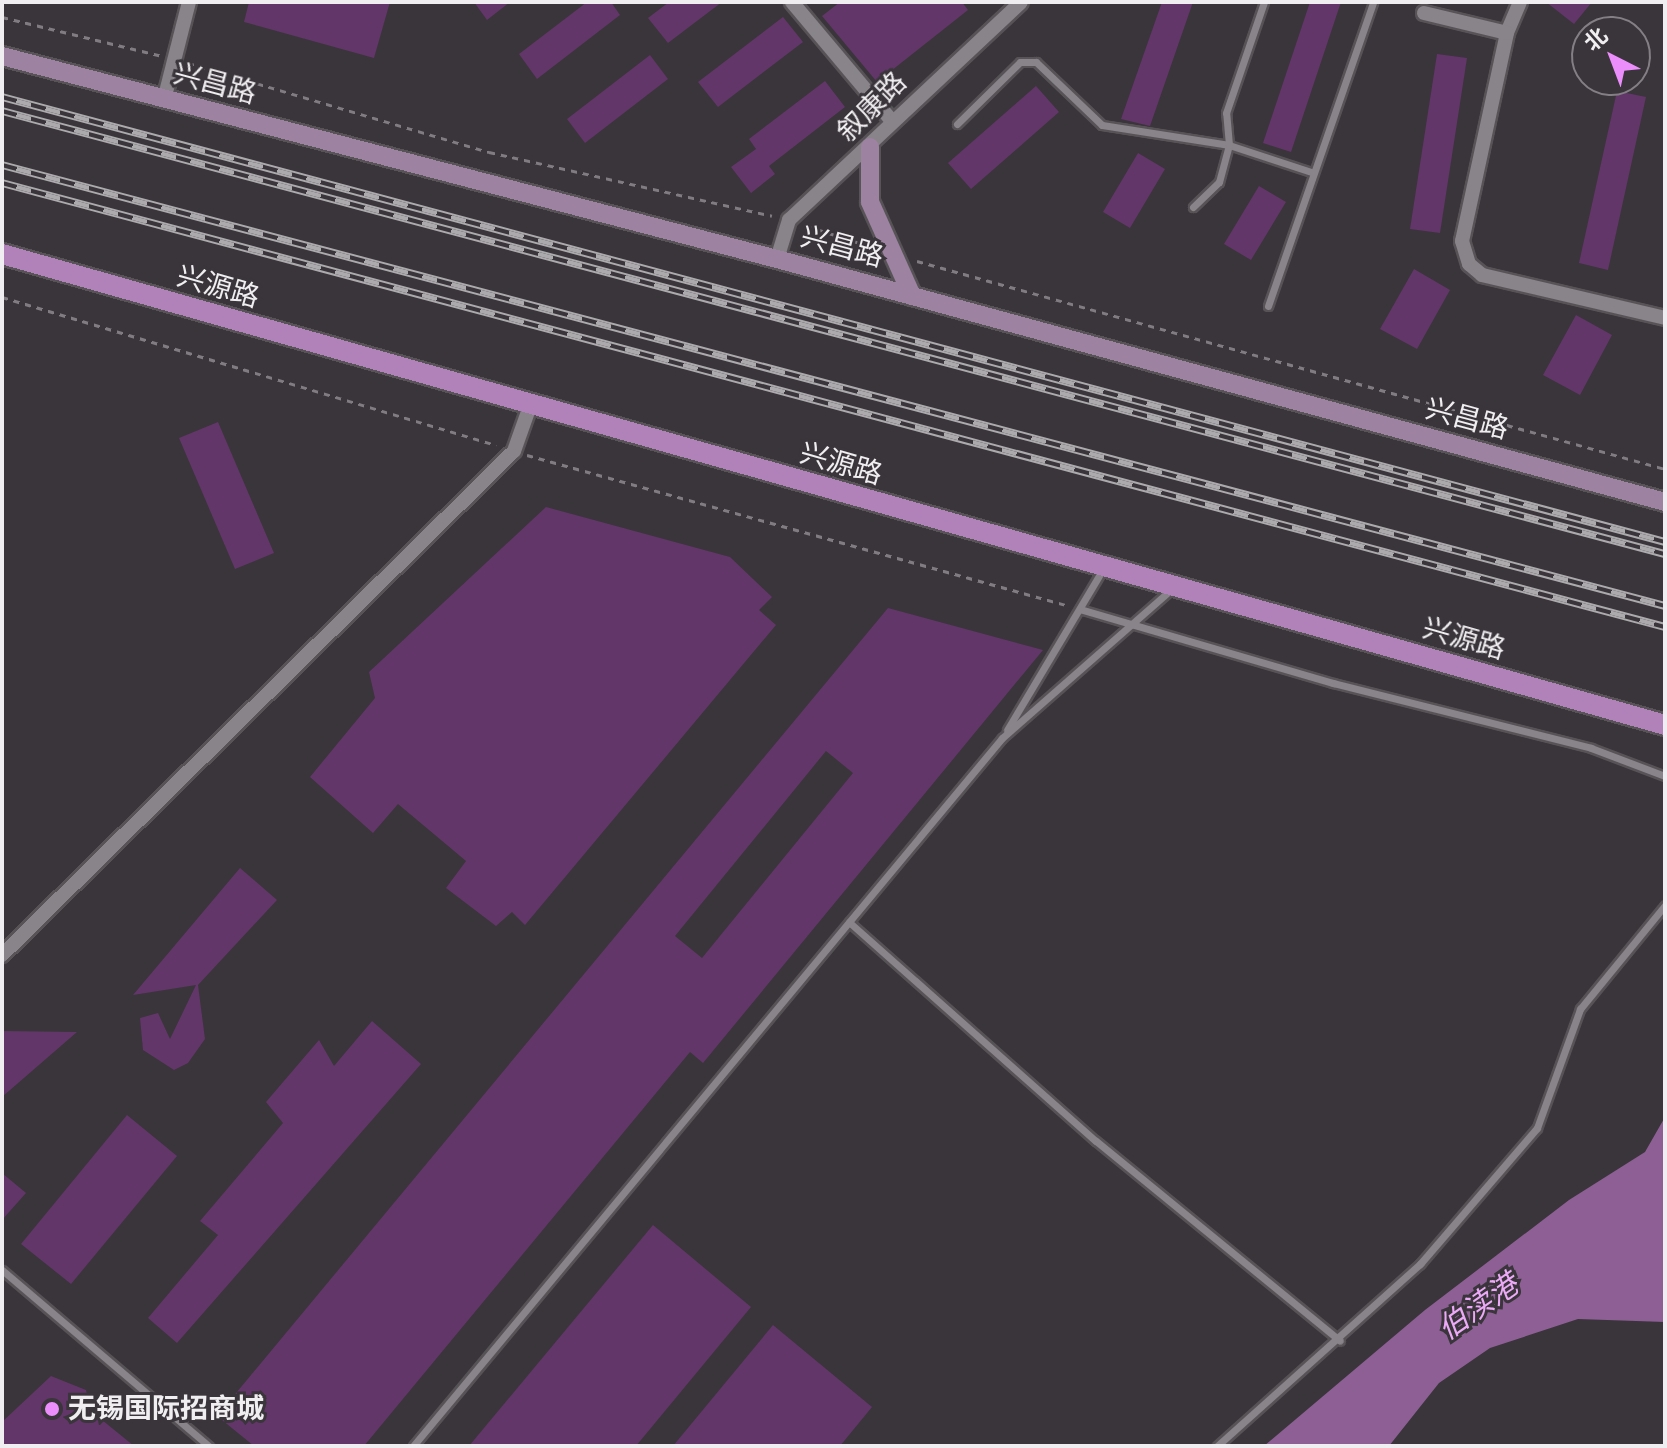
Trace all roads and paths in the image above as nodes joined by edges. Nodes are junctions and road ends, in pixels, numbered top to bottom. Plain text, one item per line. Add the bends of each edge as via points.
1 (189, 2) edge
2 (792, 2) edge
3 (1021, 2) edge
4 (1264, 2) edge
5 (1373, 2) edge
6 (1520, 2) edge
7 (1424, 13) dead end
8 (2, 17) edge
9 (1507, 33) junction
10 (2, 56) edge
11 (175, 59) junction
12 (164, 100) junction
13 (892, 121) junction
14 (957, 124) dead end
15 (1229, 145) junction
16 (870, 147) junction
17 (1314, 173) junction
18 (1193, 207) dead end
19 (789, 220) junction
20 (2, 254) edge
21 (897, 255) junction
22 (777, 259) junction
23 (912, 296) junction
24 (2, 297) edge
25 (1268, 306) dead end
26 (1665, 318) edge
27 (530, 406) junction
28 (514, 451) junction
29 (1665, 469) edge
30 (1665, 502) edge
31 (1104, 567) junction
32 (1175, 587) junction
33 (1080, 609) junction
34 (1133, 624) junction
35 (1665, 725) edge
36 (1002, 738) junction
37 (1665, 776) edge
38 (1665, 905) edge
39 (849, 922) junction
40 (2, 955) edge
41 (2, 1270) edge
42 (1340, 1341) junction
43 (209, 1446) edge
44 (413, 1446) edge
45 (1217, 1446) edge

1 - 11 street
2 - 13 street
3 - 13 street, 叙康路
4 - 15 lane via 1226,113
5 - 17 lane
6 - 9 street
7 - 9 street
8 - 11 path
9 - 26 street via 1462,241 1469,264 1482,275
10 - 12 main road, 兴昌路
11 - 12 street
11 - 19 path via 489,152
12 - 22 main road, 兴昌路
13 - 16 street, 叙康路
14 - 15 lane via 1020,62 1036,62 1102,125
15 - 17 lane
15 - 18 lane via 1219,182
16 - 19 street, 叙康路
16 - 21 main road via 870,202
17 - 25 lane
19 - 21 path
19 - 22 street
20 - 27 main road, 兴源路
21 - 23 main road
21 - 29 path
22 - 23 main road, 兴昌路
23 - 30 main road, 兴昌路
24 - 28 path
27 - 28 street
27 - 31 main road, 兴源路
28 - 33 path
28 - 40 street
31 - 32 main road, 兴源路
31 - 33 lane
32 - 34 lane
32 - 35 main road, 兴源路
33 - 34 lane
33 - 36 lane
34 - 36 lane
34 - 37 lane via 1333,683 1591,748
36 - 39 lane
38 - 42 lane via 1580,1009 1537,1128 1420,1264
39 - 42 lane via 1096,1141
39 - 44 lane
41 - 43 lane
42 - 45 lane

